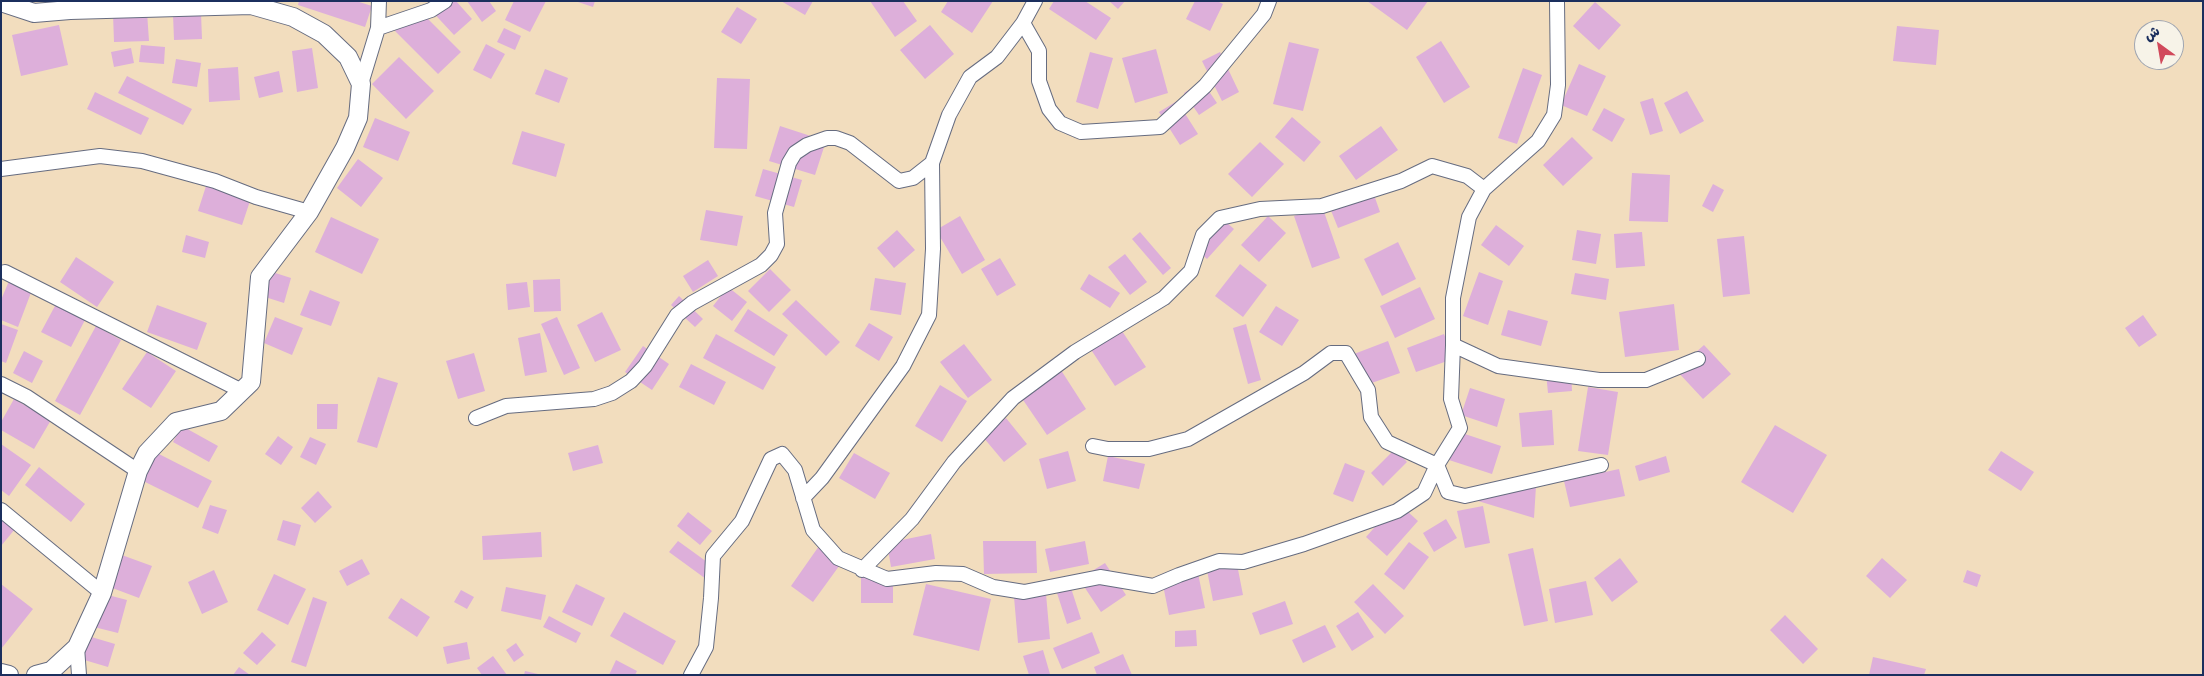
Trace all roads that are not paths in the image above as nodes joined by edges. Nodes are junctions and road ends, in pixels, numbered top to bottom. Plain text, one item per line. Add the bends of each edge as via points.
1 (379, 1) edge
2 (445, 1) edge
3 (1035, 1) edge
4 (1268, 1) edge
5 (1557, 1) edge
6 (1, 2) edge
7 (1024, 24) junction
8 (378, 28) junction
9 (361, 84) junction
10 (932, 164) junction
11 (1, 169) edge
12 (1484, 189) junction
13 (309, 212) junction
14 (5, 272) dead end
15 (1453, 345) junction
16 (1698, 359) dead end
17 (1, 384) edge
18 (242, 391) junction
19 (476, 418) dead end
20 (1092, 446) dead end
21 (1600, 464) dead end
22 (1437, 465) junction
23 (138, 471) junction
24 (803, 498) junction
25 (1, 510) edge
26 (862, 570) junction
27 (102, 593) junction
28 (77, 648) junction
29 (1, 673) edge
30 (9, 675) edge
31 (36, 675) edge
32 (79, 675) edge
33 (691, 675) edge

1 - 8 street
2 - 8 street via 430,10
3 - 7 street
4 - 7 street via 1264,14 1205,86 1160,127 1081,132 1060,123 1049,109 1039,81 1040,51
5 - 12 street via 1558,84 1554,115 1538,141
6 - 9 street via 34,13 251,5 293,17 324,34 348,57
7 - 10 street via 996,57 970,77 950,115
8 - 9 street
9 - 13 street via 358,118
10 - 19 street via 913,178 899,181 850,143 827,138 807,145 795,153 789,163 776,213 777,244 772,256 677,315 645,366 631,381 594,399 506,406
10 - 24 street via 933,250 929,315 903,366 822,478
11 - 13 street via 100,156 142,161
12 - 15 street via 1469,217 1453,298
12 - 26 street via 1467,176 1432,166 1401,181 1322,206 1260,209 1220,218 1203,235 1191,271 1164,298 1074,352 1013,398 954,462 912,519
13 - 18 street via 260,277 251,382
14 - 18 street
15 - 16 street via 1498,366 1599,380 1646,380
15 - 22 street via 1451,399 1460,428
17 - 23 street via 27,397
18 - 23 street via 221,411 176,422 147,453
20 - 22 street via 1149,449 1188,438 1296,378 1331,353 1346,353 1368,390 1371,417 1386,442
21 - 22 street via 1465,496 1448,492
22 - 26 street via 1424,493 1397,511 1243,562 1219,561 1153,586 1100,577 1024,592 993,587 963,574 936,573 887,579
23 - 27 street
24 - 26 street via 813,530 838,558
24 - 33 street via 795,470 782,454 771,459 742,521 713,556 706,647
25 - 27 street
27 - 28 street
28 - 31 street via 52,671
28 - 32 street
29 - 30 street

